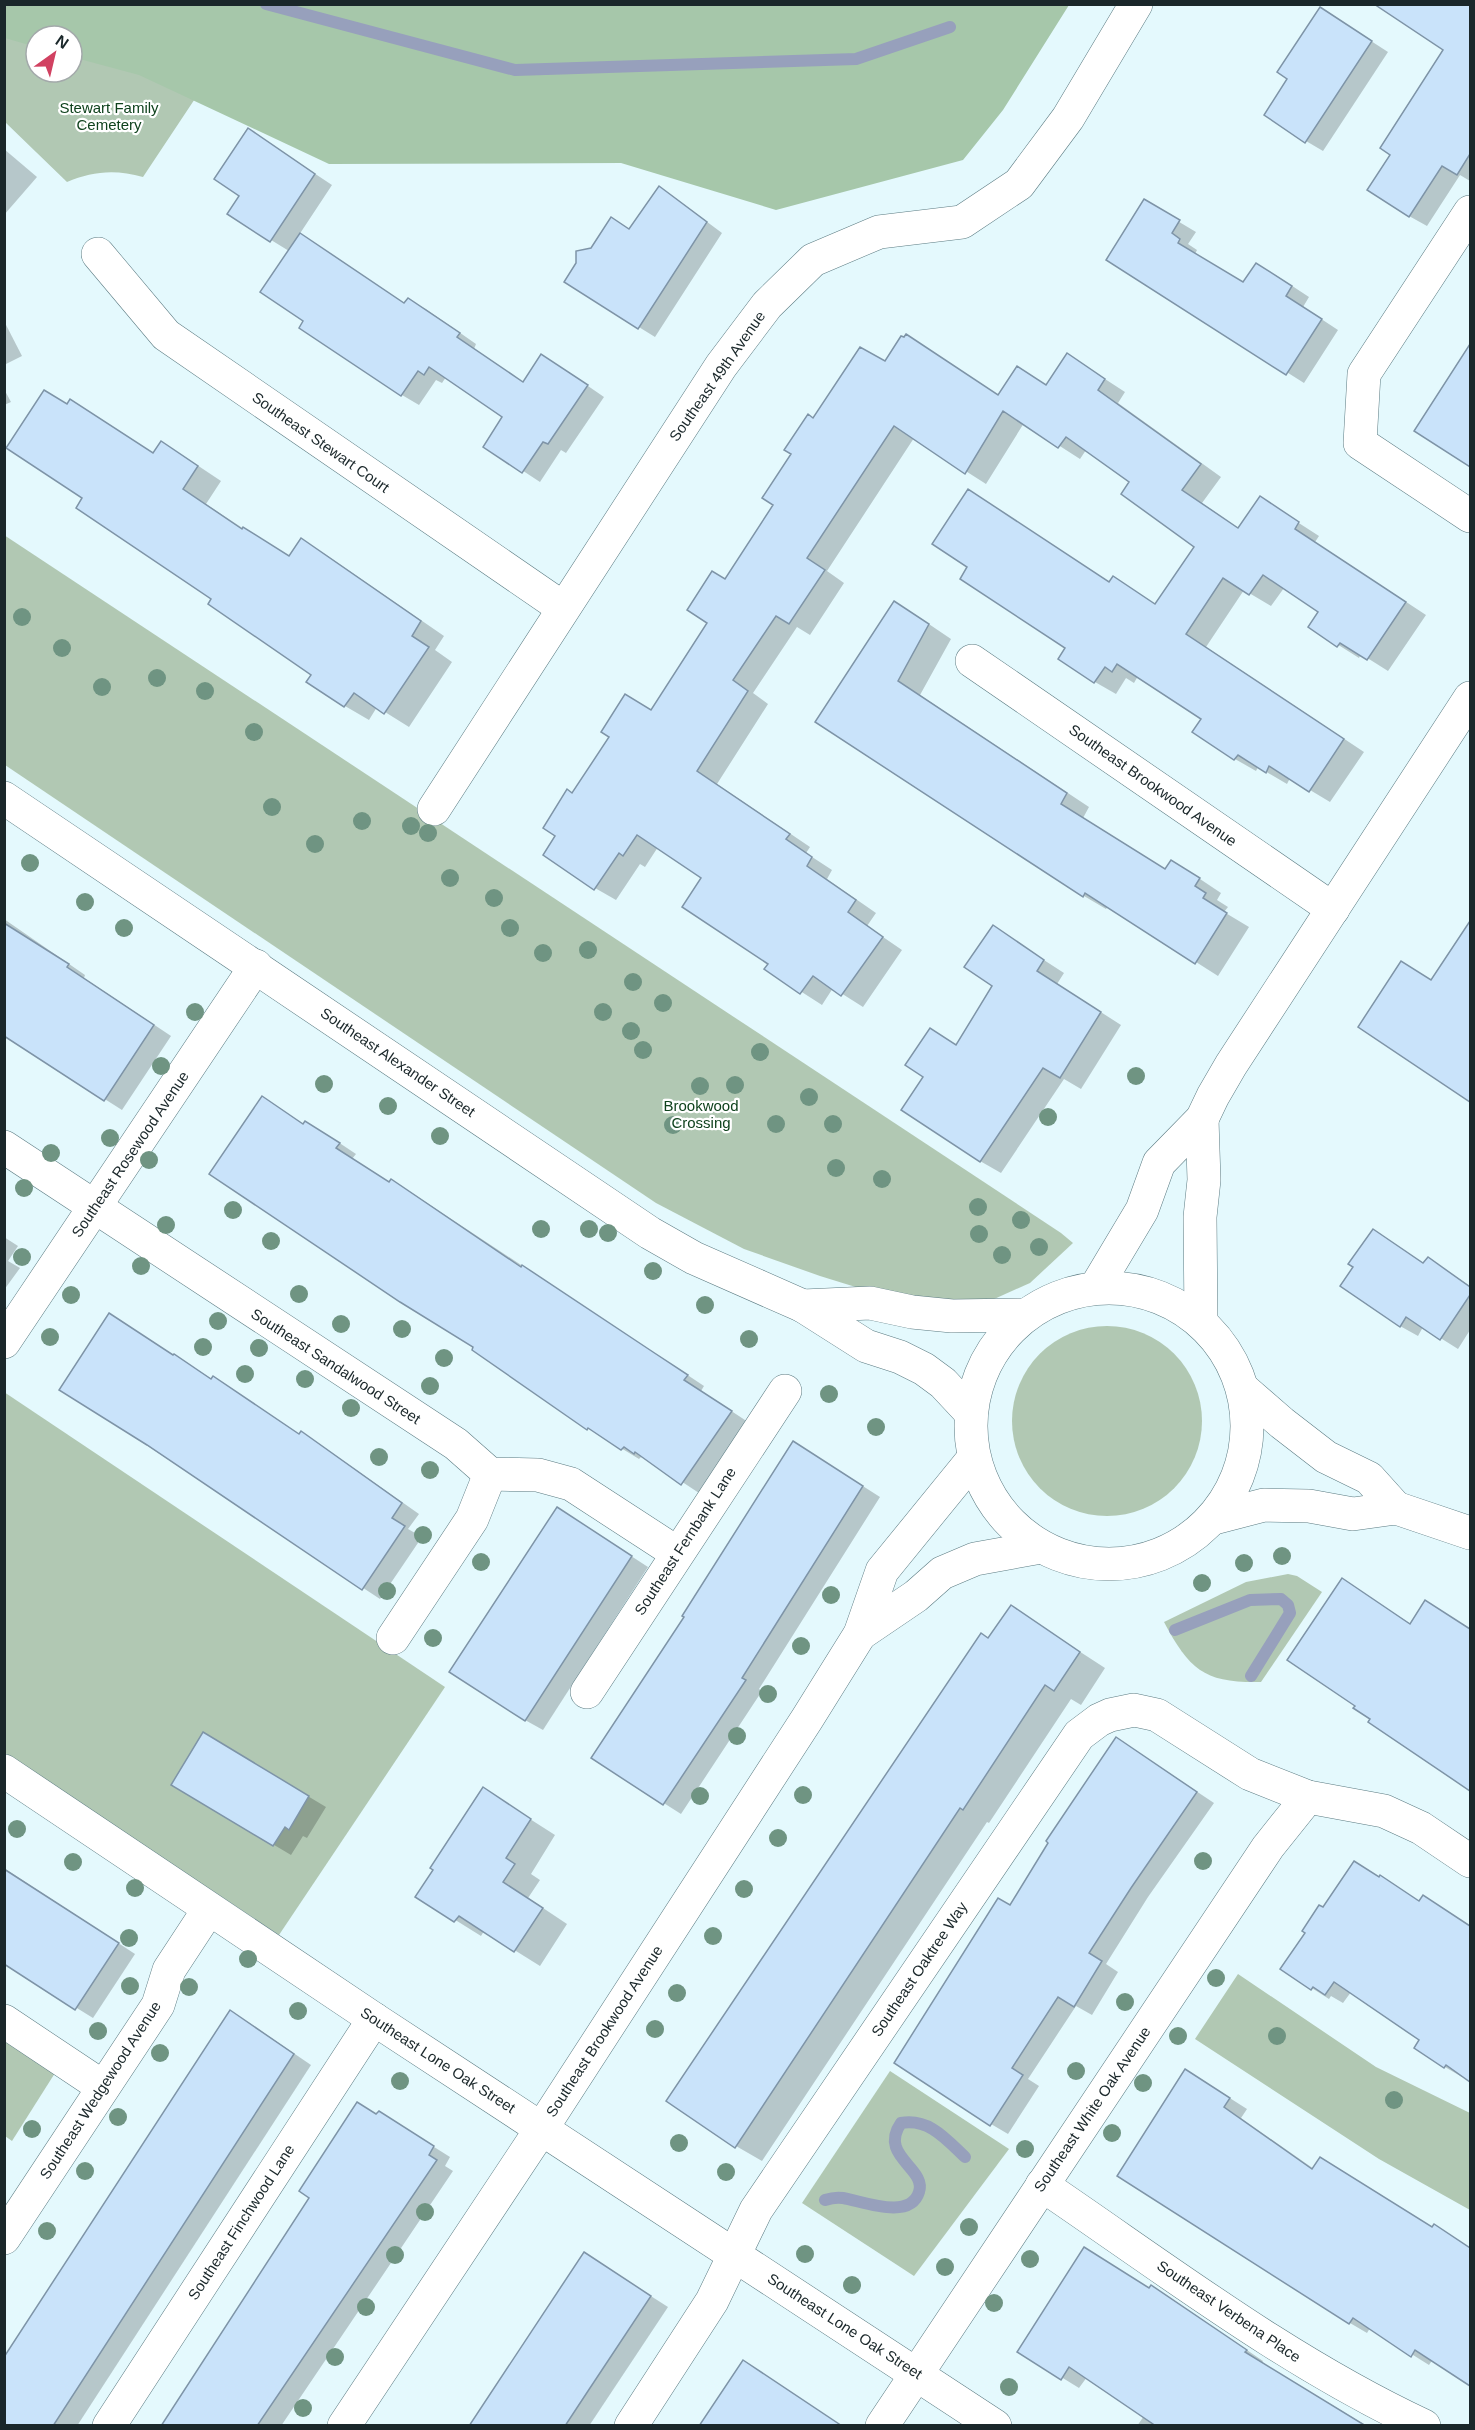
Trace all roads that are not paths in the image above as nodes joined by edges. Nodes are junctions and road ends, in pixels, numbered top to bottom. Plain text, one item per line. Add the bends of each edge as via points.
1 (1136, 4) edge
2 (1470, 212) edge
3 (98, 254) dead end
4 (1470, 516) edge
5 (563, 608) junction
6 (972, 661) dead end
7 (1470, 698) edge
8 (4, 798) edge
9 (434, 809) dead end
10 (1333, 909) junction
11 (256, 966) junction
12 (1202, 1119) junction
13 (4, 1147) edge
14 (95, 1208) junction
15 (1096, 1287) junction
16 (803, 1306) junction
17 (1025, 1315) junction
18 (1201, 1321) junction
19 (4, 1342) edge
20 (1244, 1390) junction
21 (785, 1391) dead end
22 (971, 1413) junction
23 (974, 1458) junction
24 (490, 1474) junction
25 (1396, 1508) junction
26 (1214, 1518) junction
27 (1470, 1533) edge
28 (1041, 1547) junction
29 (677, 1553) junction
30 (860, 1634) junction
31 (393, 1638) dead end
32 (587, 1692) dead end
33 (4, 1771) edge
34 (1308, 1797) junction
35 (1470, 1861) edge
36 (209, 1909) junction
37 (374, 2019) junction
38 (4, 2021) edge
39 (103, 2087) junction
40 (542, 2128) junction
41 (1042, 2185) junction
42 (4, 2238) edge
43 (736, 2255) junction
44 (917, 2374) junction
45 (109, 2426) edge
46 (344, 2426) edge
47 (631, 2426) edge
48 (882, 2426) edge
49 (995, 2426) edge
50 (1424, 2426) edge

1 - 5 street, Southeast 49th Avenue via 1068,118 1019,184 962,222 879,232 813,260 767,305 721,366
2 - 4 street via 1364,374 1360,443
3 - 5 street, Southeast Stewart Court via 166,335
5 - 9 street, Southeast 49th Avenue
6 - 10 street, Southeast Brookwood Avenue
7 - 10 street
8 - 11 street, Southeast Alexander Street
10 - 12 street via 1231,1065
11 - 14 street, Southeast Rosewood Avenue
11 - 16 street, Southeast Alexander Street via 650,1233 694,1258
12 - 15 street via 1159,1162 1142,1210
12 - 18 street
13 - 14 street, Southeast Sandalwood Street
14 - 19 street, Southeast Rosewood Avenue
14 - 24 street, Southeast Sandalwood Street via 456,1444
15 - 17 street via 1057,1296
15 - 18 street via 1132,1289 1164,1299
16 - 17 street, Southeast Alexander Street via 870,1303 952,1316
16 - 22 street, Southeast Alexander Street via 866,1346 924,1369
17 - 22 street via 1003,1336 976,1383
18 - 20 street via 1227,1352
20 - 25 street via 1326,1457 1369,1478
20 - 26 street via 1249,1423 1244,1456 1234,1490
21 - 29 street, Southeast Fernbank Lane
22 - 23 street
23 - 28 street via 986,1490 1019,1531
23 - 30 street, Southeast Brookwood Avenue via 882,1571
24 - 29 street via 538,1475 571,1484
24 - 31 street via 472,1519
25 - 26 street via 1353,1514 1309,1506 1264,1505
25 - 27 street
26 - 28 street via 1189,1540 1165,1554 1139,1562 1083,1563
28 - 30 street, Southeast Brookwood Avenue via 975,1559 942,1573
29 - 32 street, Southeast Fernbank Lane
30 - 40 street, Southeast Brookwood Avenue
33 - 36 street, Southeast Lone Oak Street
34 - 35 street, Southeast Oaktree Way via 1384,1811 1421,1828
34 - 41 street, Southeast White Oak Avenue via 1268,1846
34 - 43 street, Southeast Oaktree Way via 1234,1766 1151,1713 1123,1712 1088,1727 996,1855 756,2210
36 - 37 street, Southeast Lone Oak Street
36 - 39 street, Southeast Wedgewood Avenue via 169,1970 158,2005
37 - 40 street, Southeast Lone Oak Street
37 - 45 street, Southeast Finchwood Lane
38 - 39 street
39 - 42 street, Southeast Wedgewood Avenue
40 - 43 street, Southeast Lone Oak Street
40 - 46 street, Southeast Brookwood Avenue
41 - 44 street, Southeast White Oak Avenue
41 - 50 street, Southeast Verbena Place via 1282,2348
43 - 44 street, Southeast Lone Oak Street
43 - 47 street, Southeast Oaktree Way via 712,2301
44 - 48 street, Southeast White Oak Avenue
44 - 49 street, Southeast Lone Oak Street

